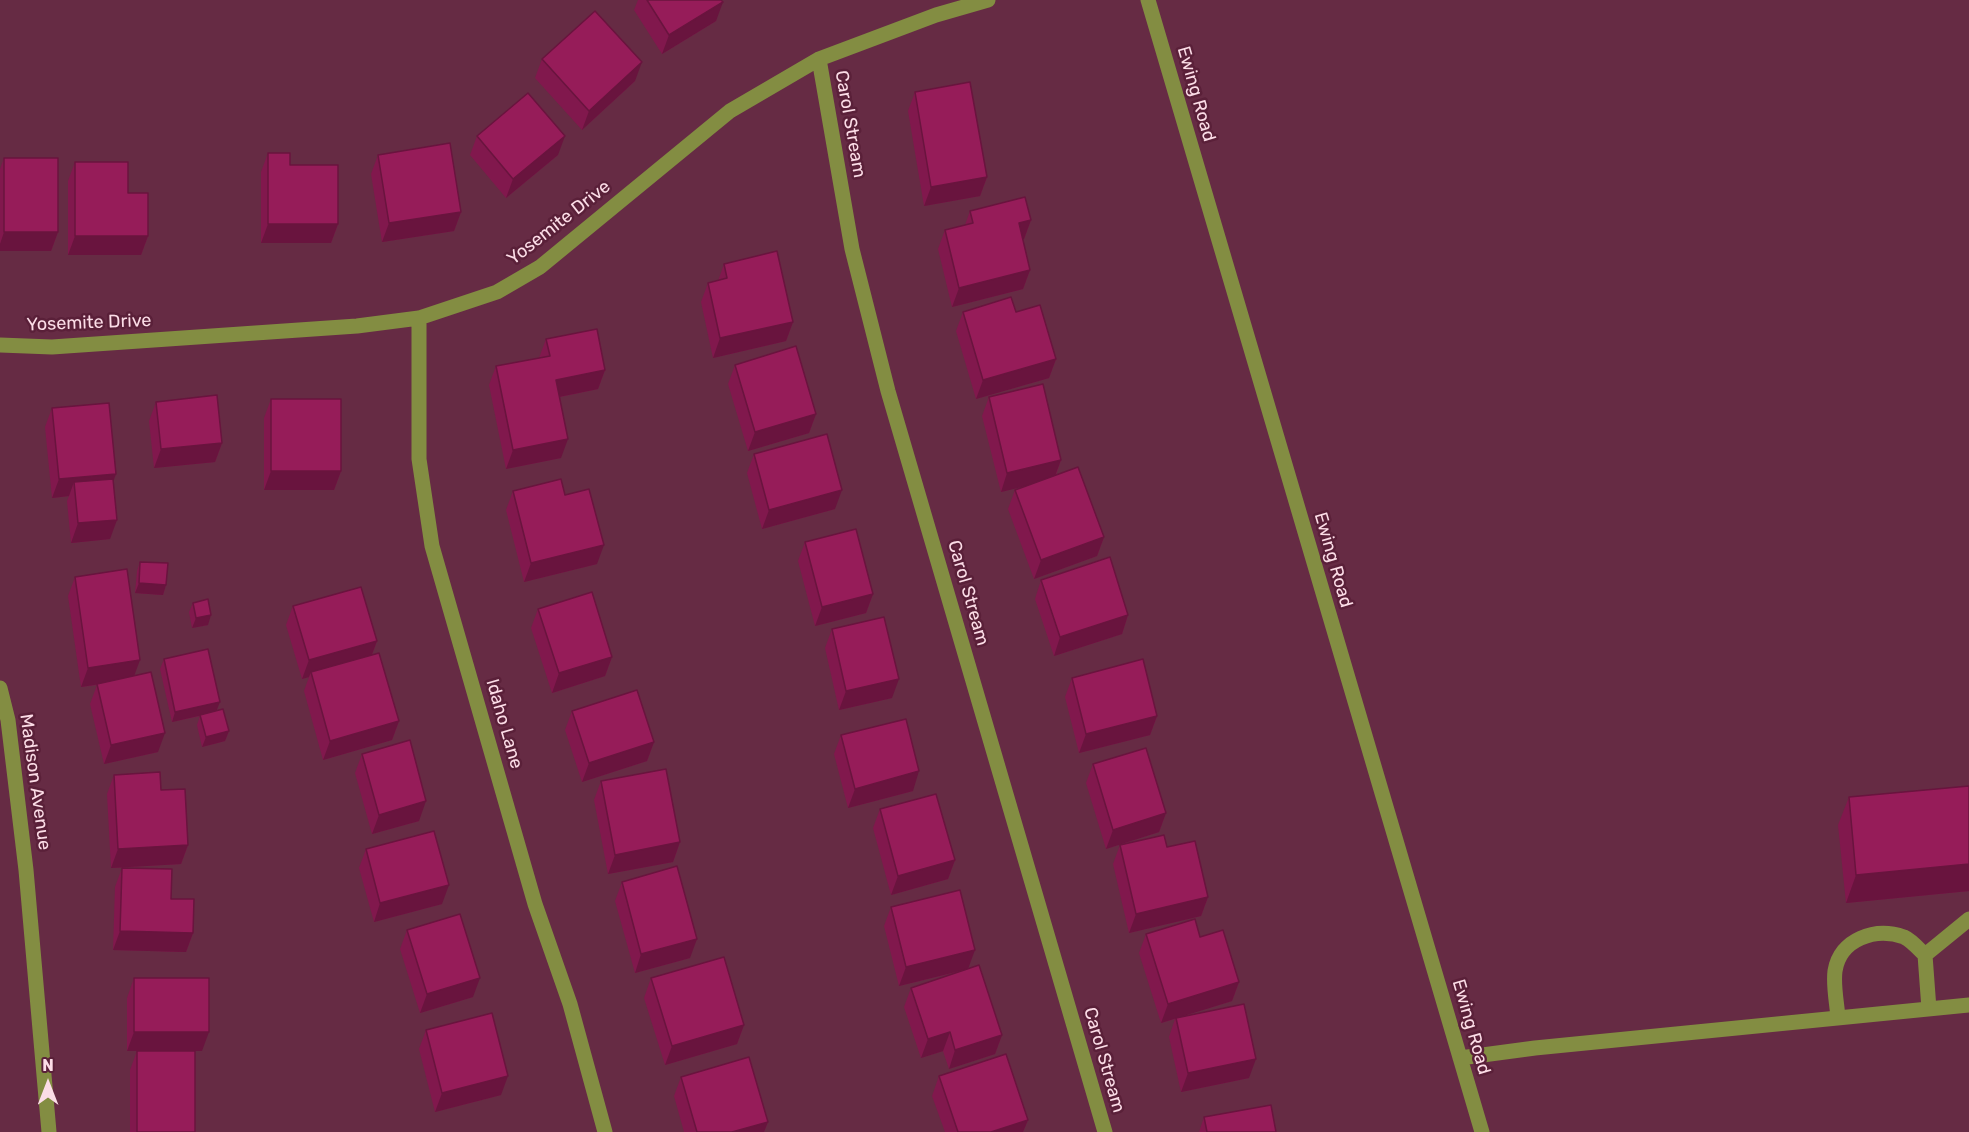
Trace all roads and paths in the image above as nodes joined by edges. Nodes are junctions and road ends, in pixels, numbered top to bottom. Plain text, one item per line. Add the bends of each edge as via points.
1 (988, 0) edge
2 (1148, 0) edge
3 (819, 59) junction
4 (419, 318) junction
5 (0, 345) edge
6 (0, 688) edge
7 (1969, 920) edge
8 (1925, 955) junction
9 (1969, 1005) edge
10 (1929, 1009) junction
11 (1839, 1018) junction
12 (1460, 1058) junction
13 (49, 1132) edge
14 (604, 1132) edge
15 (1105, 1132) edge
16 (1482, 1132) edge

1 - 3 street, Yosemite Drive
2 - 12 street, Ewing Road
3 - 4 street, Yosemite Drive via 730,111 540,267 497,292
3 - 15 street, Carol Stream via 852,249 888,391
4 - 5 street, Yosemite Drive via 357,326 52,347
4 - 14 street, Idaho Lane via 419,459 432,546 535,904 570,1004
6 - 13 street, Madison Avenue via 8,720 26,870
7 - 8 street
8 - 10 street
8 - 11 street via 1905,938 1884,934 1858,938 1840,953 1835,972
9 - 10 street
10 - 11 street
11 - 12 street
12 - 16 street, Ewing Road

